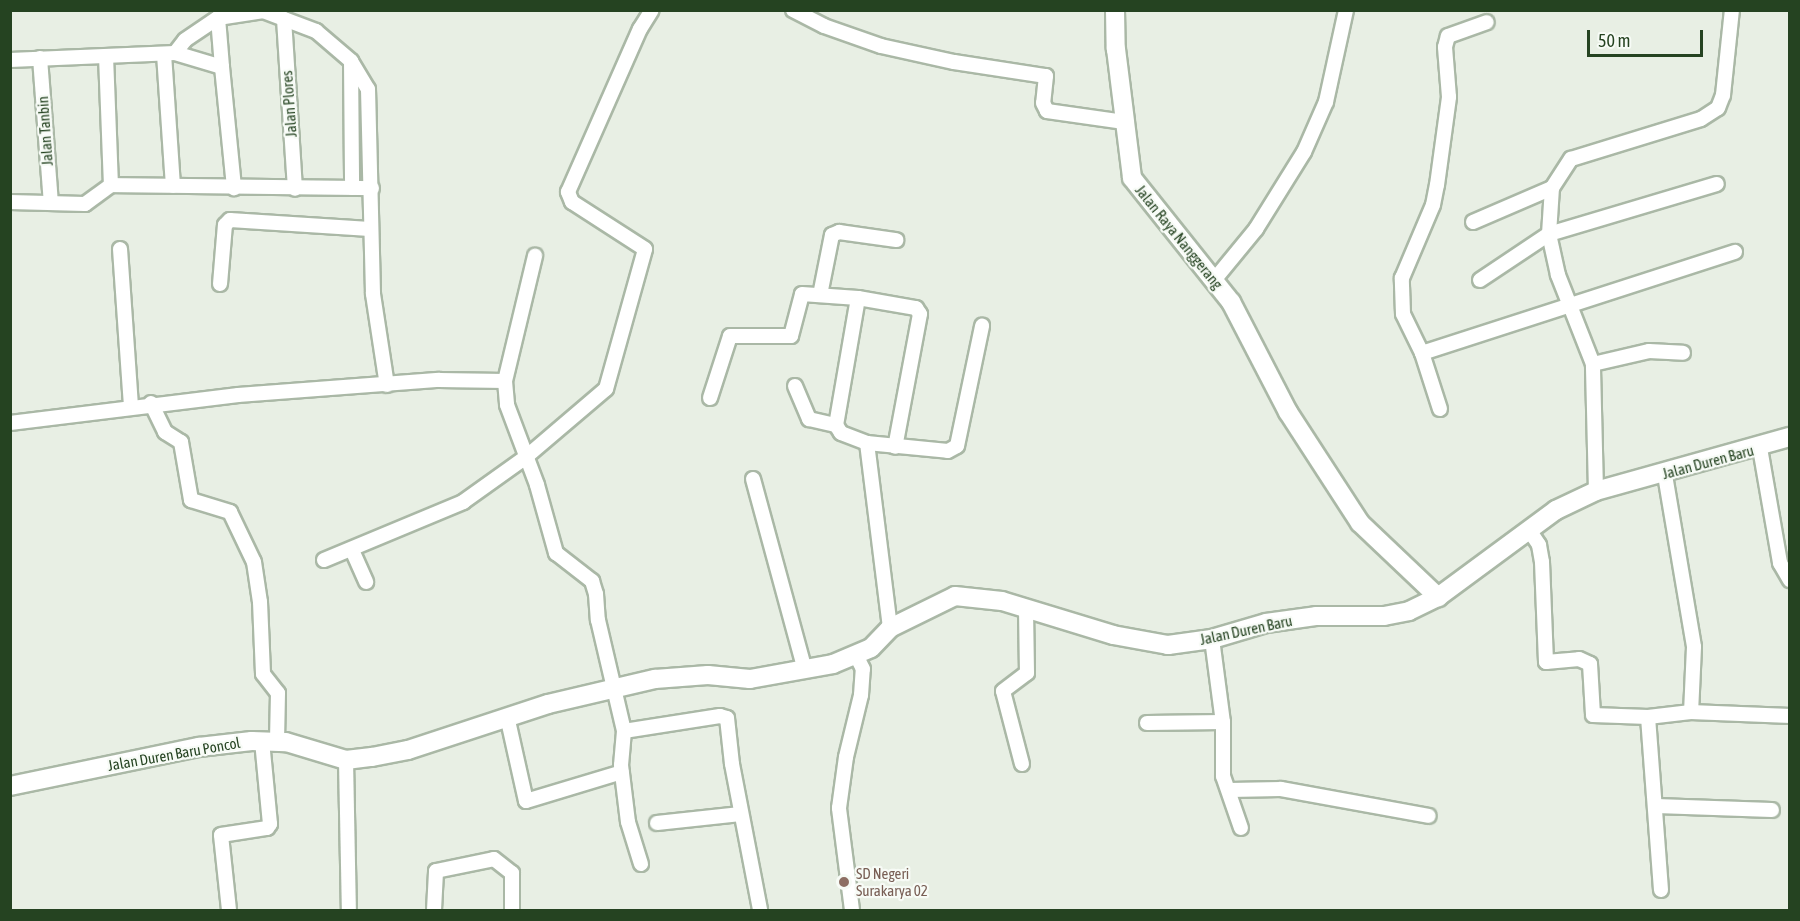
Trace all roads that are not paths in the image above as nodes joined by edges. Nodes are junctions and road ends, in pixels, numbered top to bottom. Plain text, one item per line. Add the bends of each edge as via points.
1 (652, 10) edge
2 (793, 10) edge
3 (1115, 10) edge
4 (1347, 10) edge
5 (1732, 10) edge
6 (219, 18) junction
7 (284, 19) junction
8 (1487, 22) dead end
9 (170, 54) junction
10 (106, 56) junction
11 (40, 58) junction
12 (10, 60) edge
13 (351, 61) junction
14 (222, 67) junction
15 (1124, 122) junction
16 (1717, 184) dead end
17 (111, 185) junction
18 (173, 186) junction
19 (234, 188) junction
20 (352, 188) junction
21 (372, 188) junction
22 (1552, 188) junction
23 (295, 189) junction
24 (10, 202) edge
25 (51, 203) junction
26 (1473, 222) dead end
27 (370, 229) junction
28 (1549, 234) junction
29 (896, 240) dead end
30 (120, 249) dead end
31 (1735, 252) dead end
32 (535, 256) dead end
33 (1215, 279) junction
34 (1480, 280) dead end
35 (220, 284) dead end
36 (820, 295) junction
37 (858, 298) junction
38 (1571, 305) junction
39 (982, 326) dead end
40 (1422, 353) junction
41 (1683, 353) dead end
42 (1593, 362) junction
43 (505, 381) junction
44 (387, 385) junction
45 (795, 386) dead end
46 (710, 398) dead end
47 (151, 403) junction
48 (131, 406) junction
49 (1440, 409) dead end
50 (10, 423) edge
51 (836, 425) junction
52 (1790, 437) edge
53 (867, 443) junction
54 (895, 447) junction
55 (1760, 448) junction
56 (526, 457) junction
57 (1665, 475) junction
58 (753, 479) dead end
59 (1596, 492) junction
60 (1529, 530) junction
61 (351, 550) junction
62 (324, 560) dead end
63 (1790, 580) edge
64 (366, 582) dead end
65 (1438, 597) junction
66 (1026, 607) junction
67 (890, 628) junction
68 (1212, 639) junction
69 (856, 655) junction
70 (805, 670) junction
71 (614, 687) junction
72 (1690, 712) junction
73 (1790, 716) edge
74 (507, 717) junction
75 (1648, 717) junction
76 (1223, 722) junction
77 (1147, 723) dead end
78 (624, 731) junction
79 (269, 741) junction
80 (346, 760) junction
81 (1022, 764) dead end
82 (622, 772) junction
83 (10, 786) edge
84 (1230, 790) junction
85 (1656, 806) junction
86 (1772, 810) dead end
87 (741, 814) junction
88 (1429, 816) dead end
89 (657, 824) dead end
90 (1241, 828) dead end
91 (641, 864) dead end
92 (1661, 891) dead end
93 (229, 910) edge
94 (349, 910) edge
95 (434, 910) edge
96 (512, 910) edge
97 (760, 910) edge
98 (852, 910) edge

1 - 56 street via 568,192 572,202 641,244 646,256 606,389
2 - 15 street via 824,26 881,46 1046,76 1043,103 1047,111
3 - 15 street, Jalan Raya Nanggerang
4 - 33 street via 1326,102 1304,152 1256,229
5 - 22 street via 1723,95 1718,108 1701,119 1571,159
6 - 7 street via 262,11
6 - 9 street
6 - 14 street
7 - 13 street via 316,31
7 - 23 street, Jalan Plores
8 - 40 street via 1448,36 1445,47 1449,97 1437,185 1433,205 1402,278 1403,314
9 - 10 street
9 - 14 street
9 - 18 street
10 - 11 street
10 - 17 street
11 - 12 street
11 - 25 street, Jalan Tanbin
13 - 20 street
13 - 21 street via 368,89
14 - 19 street
15 - 33 street, Jalan Raya Nanggerang via 1132,178
16 - 28 street
17 - 18 street
17 - 25 street via 85,204
18 - 19 street
19 - 23 street
20 - 21 street
20 - 23 street
21 - 27 street
22 - 26 street
22 - 28 street
24 - 25 street
27 - 35 street via 230,220 225,225
27 - 44 street via 373,294
28 - 34 street
28 - 38 street via 1558,275
29 - 36 street via 839,232 832,235
30 - 48 street
31 - 38 street
32 - 43 street
33 - 65 street, Jalan Raya Nanggerang via 1311,451 1360,523
36 - 37 street
36 - 46 street via 799,297 791,336 730,336
37 - 51 street
37 - 54 street via 916,308 920,314
38 - 40 street
38 - 42 street
39 - 54 street via 957,446 948,451
40 - 49 street
41 - 42 street via 1643,352
42 - 59 street
43 - 44 street via 438,380
43 - 56 street via 507,405
44 - 47 street
45 - 51 street via 809,419
47 - 48 street
47 - 79 street via 165,432 181,442 192,500 230,512 254,562 263,674 278,693
48 - 50 street
51 - 53 street via 841,433
52 - 55 street, Jalan Duren Baru
53 - 54 street
53 - 67 street
55 - 57 street, Jalan Duren Baru
55 - 63 street via 1780,563
56 - 61 street via 462,502
56 - 71 street via 556,553 592,581
57 - 59 street, Jalan Duren Baru
57 - 72 street via 1694,647
58 - 70 street
59 - 60 street, Jalan Duren Baru via 1556,510
60 - 65 street, Jalan Duren Baru
60 - 75 street via 1539,545 1542,562 1545,662 1578,658 1590,663 1593,715
61 - 62 street
61 - 64 street
65 - 68 street, Jalan Duren Baru via 1409,611 1384,616 1266,623
66 - 67 street, Jalan Duren Baru via 979,596 955,596
66 - 68 street, Jalan Duren Baru via 1124,637 1168,645
66 - 81 street via 1027,673 1003,691
67 - 69 street, Jalan Duren Baru via 871,648
68 - 76 street
69 - 70 street, Jalan Duren Baru
69 - 98 street via 863,669 861,695 844,766 839,824
70 - 71 street, Jalan Duren Baru via 750,679 708,675 656,679
71 - 74 street, Jalan Duren Baru Poncol
71 - 78 street
72 - 73 street
72 - 75 street
74 - 80 street, Jalan Duren Baru Poncol via 408,750
74 - 82 street via 526,801
75 - 85 street
76 - 77 street
76 - 84 street via 1223,776
78 - 82 street
78 - 87 street via 724,716
79 - 80 street, Jalan Duren Baru Poncol
79 - 83 street, Jalan Duren Baru Poncol via 199,747
79 - 93 street via 270,824 221,835
80 - 94 street
82 - 91 street via 630,830
84 - 88 street via 1281,789
84 - 90 street
85 - 86 street
85 - 92 street
87 - 89 street
87 - 97 street
95 - 96 street via 436,871 494,859 512,873

